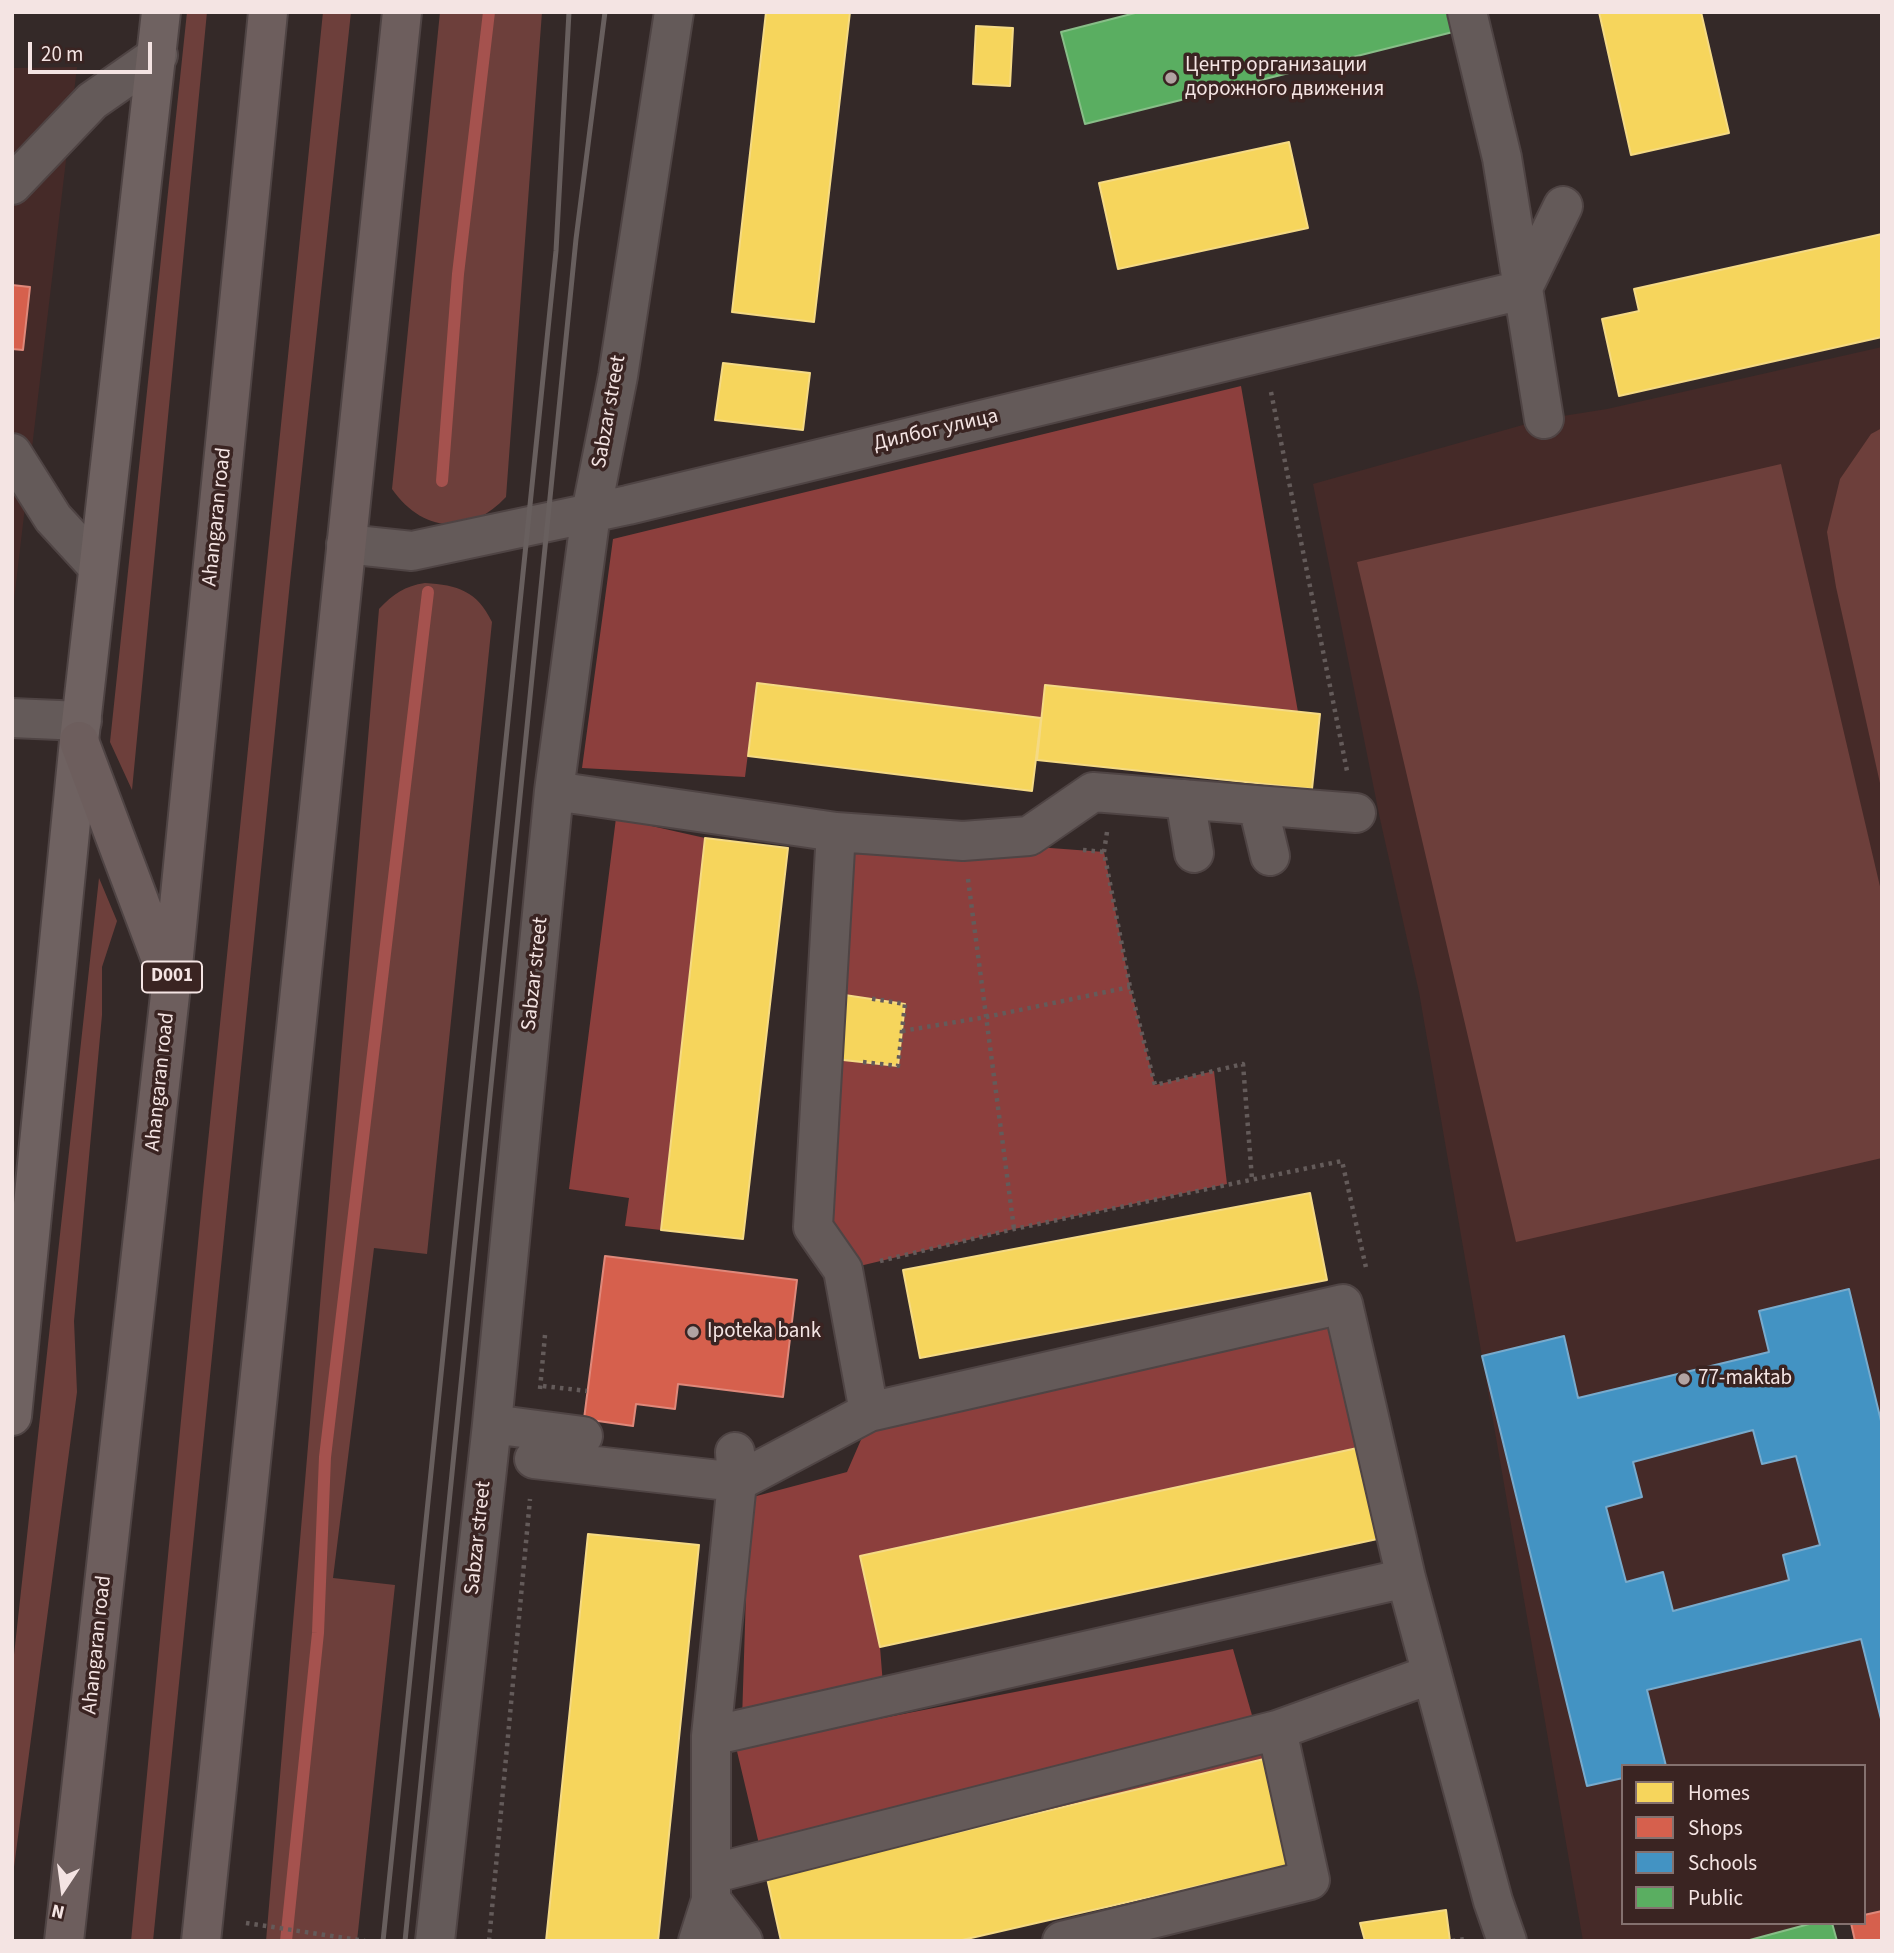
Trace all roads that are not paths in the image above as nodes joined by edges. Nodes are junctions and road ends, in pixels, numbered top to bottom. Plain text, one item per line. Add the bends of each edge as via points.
1 (161, 12) edge
2 (268, 12) edge
3 (402, 12) edge
4 (674, 12) edge
5 (1467, 12) edge
6 (158, 55) junction
7 (12, 184) edge
8 (1563, 206) dead end
9 (1522, 290) junction
10 (1544, 419) dead end
11 (12, 453) edge
12 (592, 513) junction
13 (346, 544) junction
14 (98, 566) junction
15 (12, 718) edge
16 (81, 731) junction
17 (554, 791) junction
18 (1185, 799) junction
19 (1258, 806) junction
20 (1356, 813) road end
21 (836, 832) junction
22 (1194, 853) dead end
23 (1270, 856) dead end
24 (171, 986) junction
25 (869, 1412) junction
26 (12, 1416) edge
27 (492, 1424) junction
28 (583, 1436) dead end
29 (534, 1459) dead end
30 (736, 1467) junction
31 (1406, 1578) junction
32 (1432, 1674) junction
33 (1277, 1730) junction
34 (711, 1736) junction
35 (711, 1887) junction
36 (64, 1941) edge
37 (201, 1941) edge
38 (435, 1941) edge
39 (698, 1941) edge
40 (743, 1941) edge
41 (1062, 1941) edge
42 (1507, 1941) edge

1 - 6 main road
2 - 24 highway, Ahangaran road / D001
3 - 13 highway
4 - 12 street, Sabzar street via 618,376
5 - 9 street via 1503,158
6 - 7 street via 92,101
6 - 14 main road
8 - 9 street
9 - 10 street
9 - 12 street, Дилбог улица
11 - 14 street via 53,518
12 - 13 street, Дилбог улица via 412,551
12 - 17 street, Sabzar street
13 - 37 highway
14 - 16 main road
15 - 16 street
16 - 24 highway
16 - 26 main road
17 - 21 street
17 - 27 street, Sabzar street
18 - 19 street
18 - 21 street via 1093,792 1029,836 963,841
18 - 22 street
19 - 20 street
19 - 23 street
21 - 25 street via 813,1227 844,1270
24 - 36 highway, Ahangaran road / D001
25 - 30 street
25 - 31 street via 1343,1304
27 - 28 street
27 - 38 street, Sabzar street
29 - 30 street
30 - 34 street
31 - 32 street
31 - 34 street
32 - 33 street
32 - 42 street
33 - 35 street
33 - 41 street via 1310,1880
34 - 35 street
35 - 39 street
35 - 40 street

